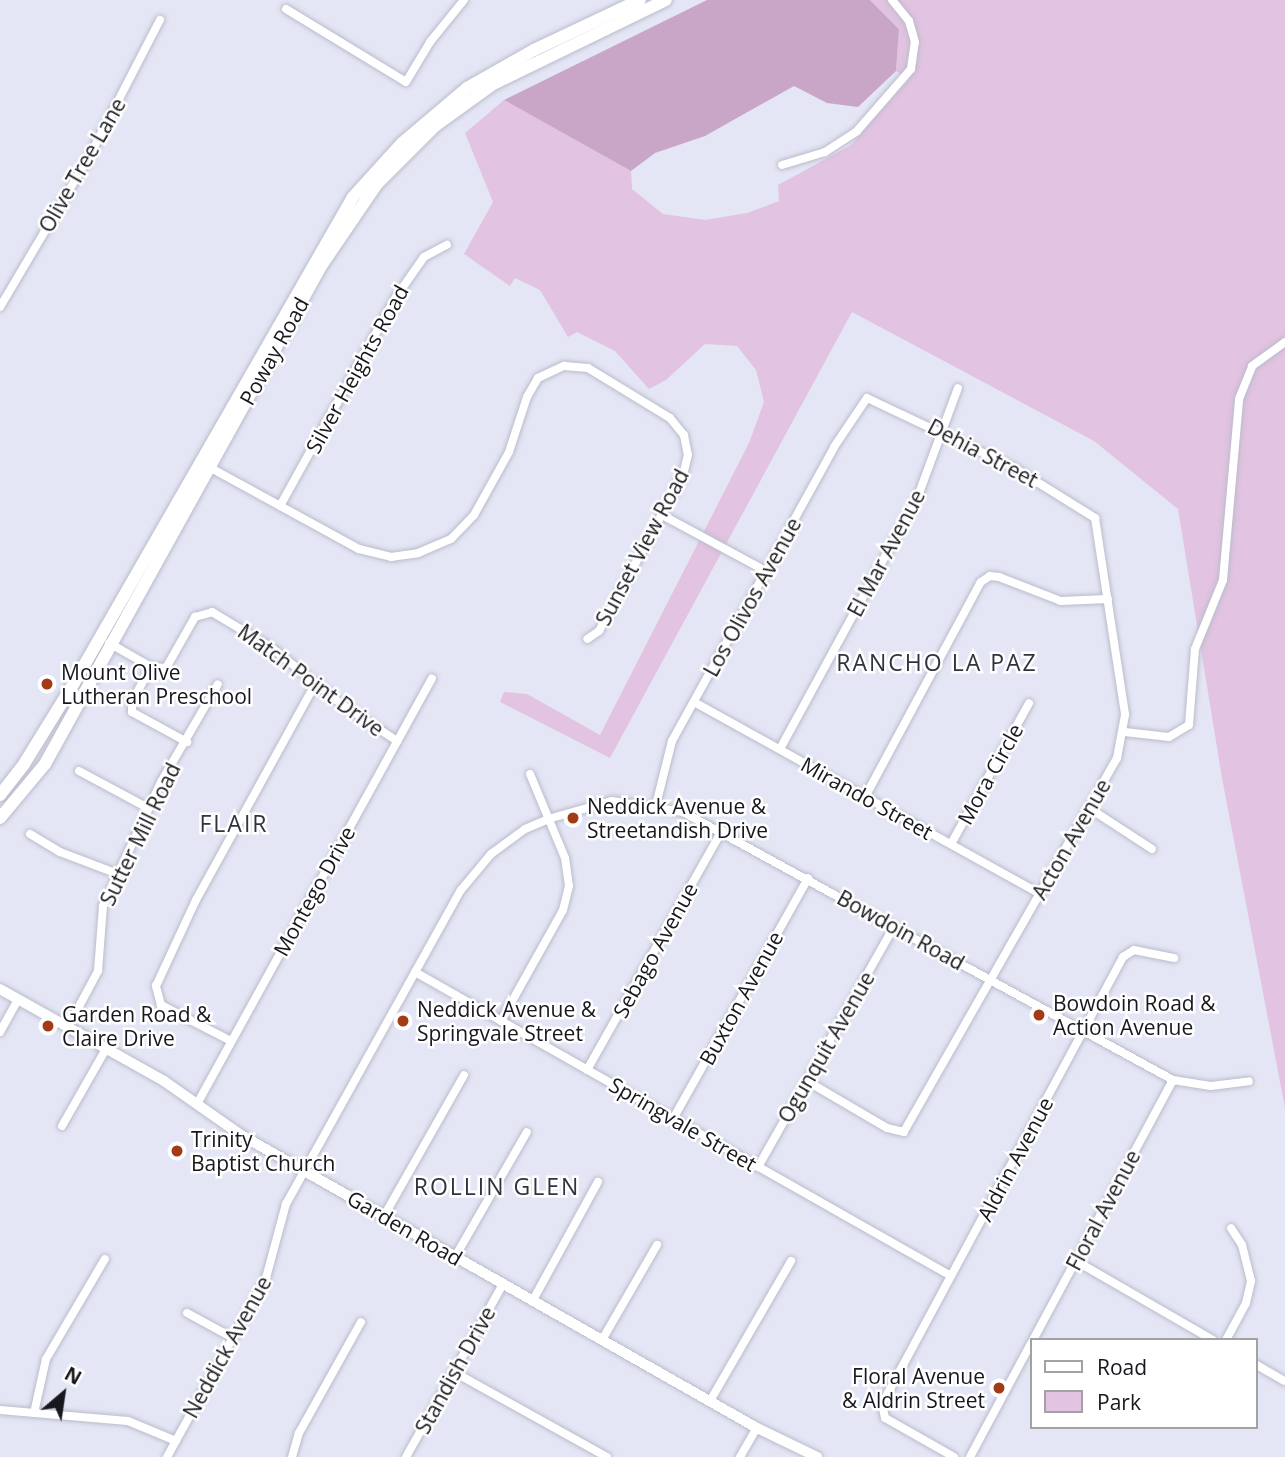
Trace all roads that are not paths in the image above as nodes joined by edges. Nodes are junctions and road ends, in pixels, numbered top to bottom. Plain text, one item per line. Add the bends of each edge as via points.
1 (464, 0) edge
2 (640, 0) edge
3 (666, 0) edge
4 (892, 0) edge
5 (286, 9) dead end
6 (160, 20) dead end
7 (782, 165) dead end
8 (447, 245) dead end
9 (1, 304) edge
10 (1285, 342) edge
11 (958, 388) dead end
12 (867, 398) joint
13 (945, 431) junction
14 (205, 464) junction
15 (280, 506) junction
16 (662, 515) junction
17 (1095, 518) joint
18 (766, 571) junction
19 (1108, 598) junction
20 (587, 639) dead end
21 (106, 641) junction
22 (151, 667) junction
23 (432, 679) dead end
24 (316, 683) junction
25 (218, 684) dead end
26 (694, 702) junction
27 (1028, 703) dead end
28 (1125, 732) junction
29 (397, 741) junction
30 (187, 742) junction
31 (780, 749) junction
32 (79, 771) dead end
33 (530, 774) dead end
34 (0, 795) edge
35 (865, 797) junction
36 (656, 805) junction
37 (148, 808) junction
38 (1089, 808) junction
39 (0, 818) edge
40 (548, 818) junction
41 (722, 830) junction
42 (30, 834) dead end
43 (951, 844) junction
44 (1152, 849) dead end
45 (118, 874) junction
46 (808, 878) junction
47 (1040, 894) junction
48 (894, 927) junction
49 (1174, 958) dead end
50 (415, 972) junction
51 (991, 980) junction
52 (0, 989) edge
53 (18, 999) junction
54 (501, 1021) junction
55 (68, 1027) junction
56 (0, 1032) edge
57 (1084, 1032) junction
58 (231, 1041) junction
59 (106, 1048) junction
60 (587, 1070) junction
61 (464, 1076) dead end
62 (1173, 1080) junction
63 (1249, 1081) dead end
64 (807, 1082) junction
65 (197, 1104) junction
66 (673, 1119) junction
67 (62, 1126) dead end
68 (527, 1132) dead end
69 (758, 1167) junction
70 (304, 1171) junction
71 (598, 1182) dead end
72 (384, 1216) junction
73 (1231, 1227) dead end
74 (656, 1245) dead end
75 (455, 1257) junction
76 (105, 1259) dead end
77 (791, 1261) dead end
78 (1076, 1261) junction
79 (951, 1276) junction
80 (503, 1284) junction
81 (533, 1300) junction
82 (187, 1313) dead end
83 (361, 1322) dead end
84 (233, 1338) junction
85 (1034, 1338) edge
86 (1210, 1338) edge
87 (1227, 1338) edge
88 (602, 1340) junction
89 (1030, 1345) edge
90 (1257, 1365) edge
91 (454, 1372) junction
92 (1285, 1381) edge
93 (710, 1401) junction
94 (0, 1410) edge
95 (34, 1413) junction
96 (757, 1428) junction
97 (176, 1441) junction
98 (167, 1457) edge
99 (292, 1457) edge
100 (406, 1457) edge
101 (607, 1457) edge
102 (740, 1457) edge
103 (817, 1457) edge
104 (954, 1457) edge
105 (970, 1457) edge

1 - 5 street via 430,41 406,82
2 - 14 main road, Poway Road via 496,69 434,113 376,170 335,223
3 - 14 main road, Poway Road via 493,84 435,126 383,177 330,250
4 - 7 street via 909,21 915,42 911,68 858,131 825,152
6 - 9 street, Olive Tree Lane via 96,143
8 - 15 street, Silver Heights Road via 424,257 396,297
10 - 28 street via 1252,366 1239,399 1223,580 1195,649 1188,725 1169,737
11 - 13 street, El Mar Avenue
12 - 13 street, Dehia Street
12 - 18 street, Los Olivos Avenue via 840,437
13 - 17 street, Dehia Street
13 - 31 street, El Mar Avenue via 918,496
14 - 15 street
14 - 21 main road, Poway Road
15 - 16 street, Sunset View Road via 366,552 401,557 434,548 461,530 479,507 509,452 527,397 538,379 564,366 595,371 670,418 684,435 686,469
16 - 18 street
16 - 20 street, Sunset View Road via 599,631
17 - 19 street, Acton Avenue
18 - 26 street, Los Olivos Avenue
19 - 28 street, Acton Avenue
19 - 35 street via 1061,601 990,576 981,582
21 - 22 street
21 - 34 main road, Poway Road
21 - 39 main road, Poway Road via 45,764
22 - 24 street, Match Point Drive via 170,666 195,617 206,611 256,637
22 - 30 street via 132,701 132,712
23 - 29 street, Montego Drive
24 - 29 street, Match Point Drive
24 - 58 street via 196,900 156,986 161,1005
25 - 30 street, Sutter Mill Road
26 - 31 street, Mirando Street
26 - 36 street, Los Olivos Avenue via 668,750
27 - 43 street, Mora Circle
28 - 38 street, Acton Avenue via 1117,758
29 - 58 street, Montego Drive
30 - 37 street, Sutter Mill Road
31 - 35 street, Mirando Street
32 - 37 street
33 - 40 street
35 - 43 street, Mirando Street
36 - 40 street, Bowdoin Road via 601,803
36 - 41 street, Bowdoin Road
37 - 45 street, Sutter Mill Road
38 - 44 street via 1144,839
38 - 47 street, Acton Avenue
40 - 50 street, Neddick Avenue via 510,838 477,868
40 - 54 street via 565,858 566,898
41 - 46 street, Bowdoin Road
41 - 60 street, Sebago Avenue
42 - 45 street via 60,852
43 - 47 street, Mirando Street
45 - 55 street, Sutter Mill Road via 101,913 98,971
46 - 48 street, Bowdoin Road
46 - 66 street, Buxton Avenue
47 - 51 street, Acton Avenue
48 - 51 street, Bowdoin Road
48 - 64 street, Ogunquit Avenue
49 - 57 street, Aldrin Avenue via 1129,951
50 - 54 street, Springvale Street
50 - 70 street, Neddick Avenue
51 - 57 street, Bowdoin Road
51 - 64 street, Acton Avenue via 904,1132 887,1128
52 - 53 street, Garden Road
53 - 55 street, Garden Road
53 - 56 street
54 - 60 street, Springvale Street
55 - 59 street, Garden Road
57 - 62 street, Bowdoin Road
57 - 79 street, Aldrin Avenue
58 - 65 street, Montego Drive
59 - 65 street, Garden Road
59 - 67 street
60 - 66 street, Springvale Street
61 - 72 street
62 - 63 street, Bowdoin Road via 1211,1086
62 - 78 street, Floral Avenue
64 - 69 street, Ogunquit Avenue
65 - 70 street, Garden Road
66 - 69 street, Springvale Street
68 - 75 street
69 - 79 street, Springvale Street
70 - 72 street, Garden Road
70 - 84 street, Neddick Avenue via 283,1211 269,1270
71 - 81 street
72 - 75 street, Garden Road
73 - 87 street via 1242,1245 1251,1281 1246,1303
74 - 88 street
75 - 80 street, Garden Road
76 - 95 street via 46,1359
77 - 93 street
78 - 85 street, Floral Avenue
78 - 86 street
79 - 104 street, Aldrin Avenue via 880,1409 885,1418
80 - 81 street, Garden Road
80 - 91 street, Standish Drive
81 - 88 street, Garden Road
82 - 84 street
83 - 99 street via 299,1433
84 - 97 street, Neddick Avenue
88 - 93 street, Garden Road
89 - 105 street, Floral Avenue
90 - 92 street
91 - 100 street, Standish Drive
91 - 101 street
93 - 96 street, Garden Road
94 - 95 street
95 - 97 street via 128,1421
96 - 102 street
96 - 103 street, Garden Road
97 - 98 street, Neddick Avenue

